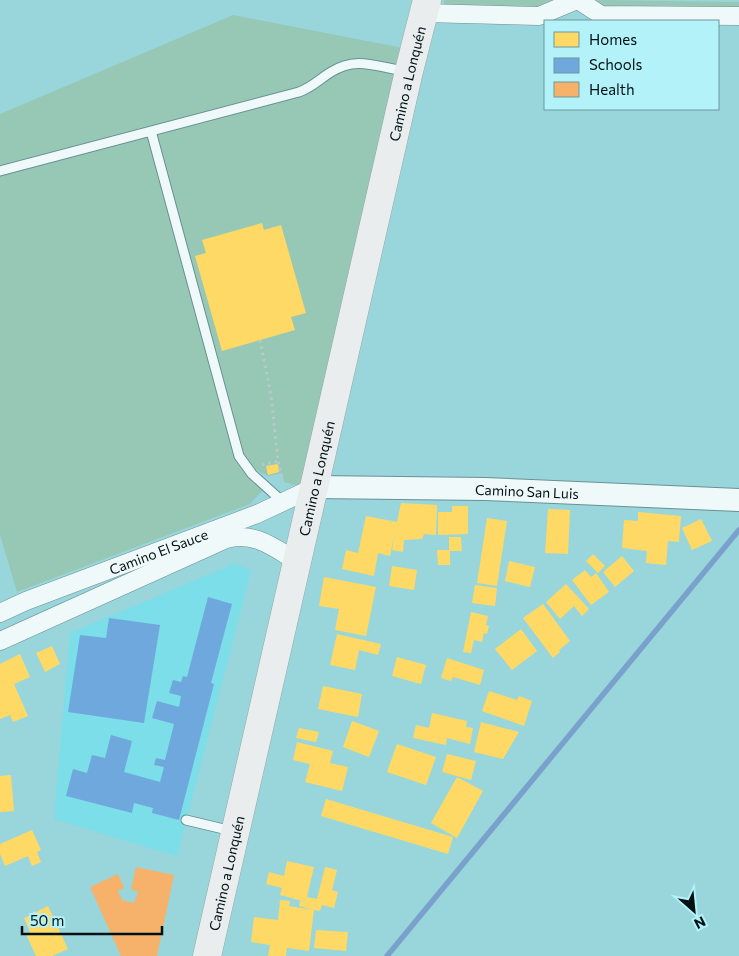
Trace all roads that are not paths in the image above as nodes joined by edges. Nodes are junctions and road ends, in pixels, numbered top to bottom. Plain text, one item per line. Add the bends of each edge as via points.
1 (577, 0) edge
2 (426, 7) edge
3 (739, 16) edge
4 (409, 71) junction
5 (151, 131) junction
6 (0, 171) edge
7 (315, 487) junction
8 (739, 500) edge
9 (283, 502) junction
10 (257, 514) junction
11 (256, 538) junction
12 (298, 562) junction
13 (0, 613) edge
14 (0, 641) edge
15 (186, 820) dead end
16 (234, 832) junction
17 (206, 956) edge

1 - 2 street via 539,16
1 - 3 street via 601,15
2 - 4 main road, Camino a Lonquén
4 - 5 lane via 366,62 349,64 332,71 311,88
4 - 7 main road, Camino a Lonquén
5 - 6 lane
5 - 9 lane via 239,456 252,474
7 - 8 street, Camino San Luis via 486,489
7 - 9 street, Camino El Sauce
7 - 12 main road, Camino a Lonquén
9 - 10 street, Camino El Sauce
10 - 11 street
10 - 13 street, Camino El Sauce
11 - 12 street, Camino El Sauce
11 - 14 street, Camino El Sauce via 237,536 226,539
12 - 16 main road, Camino a Lonquén
15 - 16 lane
16 - 17 main road, Camino a Lonquén

